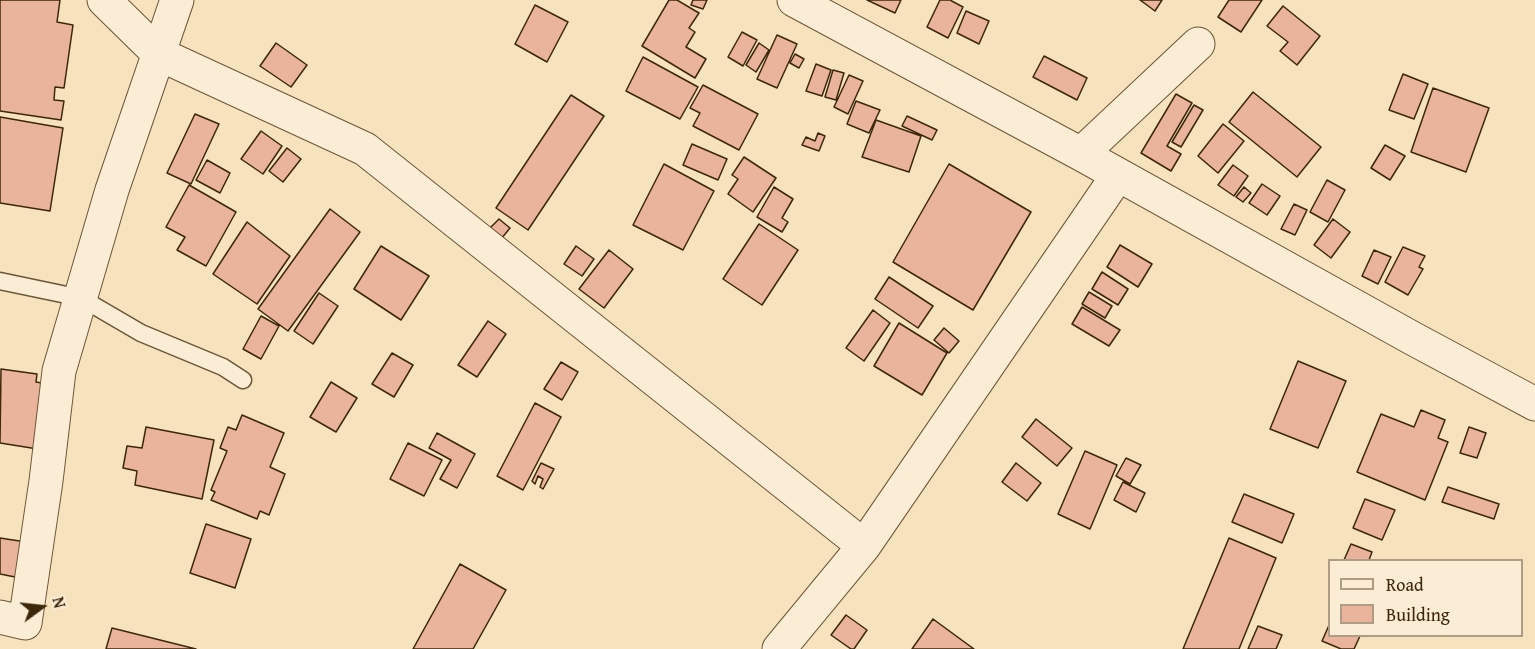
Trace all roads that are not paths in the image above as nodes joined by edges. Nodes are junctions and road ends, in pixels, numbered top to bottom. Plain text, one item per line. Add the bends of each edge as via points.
1 (104, 0) edge
2 (177, 0) edge
3 (794, 0) edge
4 (1198, 44) dead end
5 (159, 54) junction
6 (1081, 154) junction
7 (1118, 175) junction
8 (0, 281) edge
9 (81, 298) junction
10 (243, 380) dead end
11 (1535, 404) edge
12 (864, 546) junction
13 (0, 616) edge
14 (779, 649) edge

1 - 5 street
2 - 5 street
3 - 6 street
4 - 6 street
5 - 9 street via 112,190
5 - 12 street via 365,149
6 - 7 street
7 - 11 street
7 - 12 street
8 - 9 lane
9 - 10 lane via 141,333
9 - 13 street via 59,371 25,623
12 - 14 street

